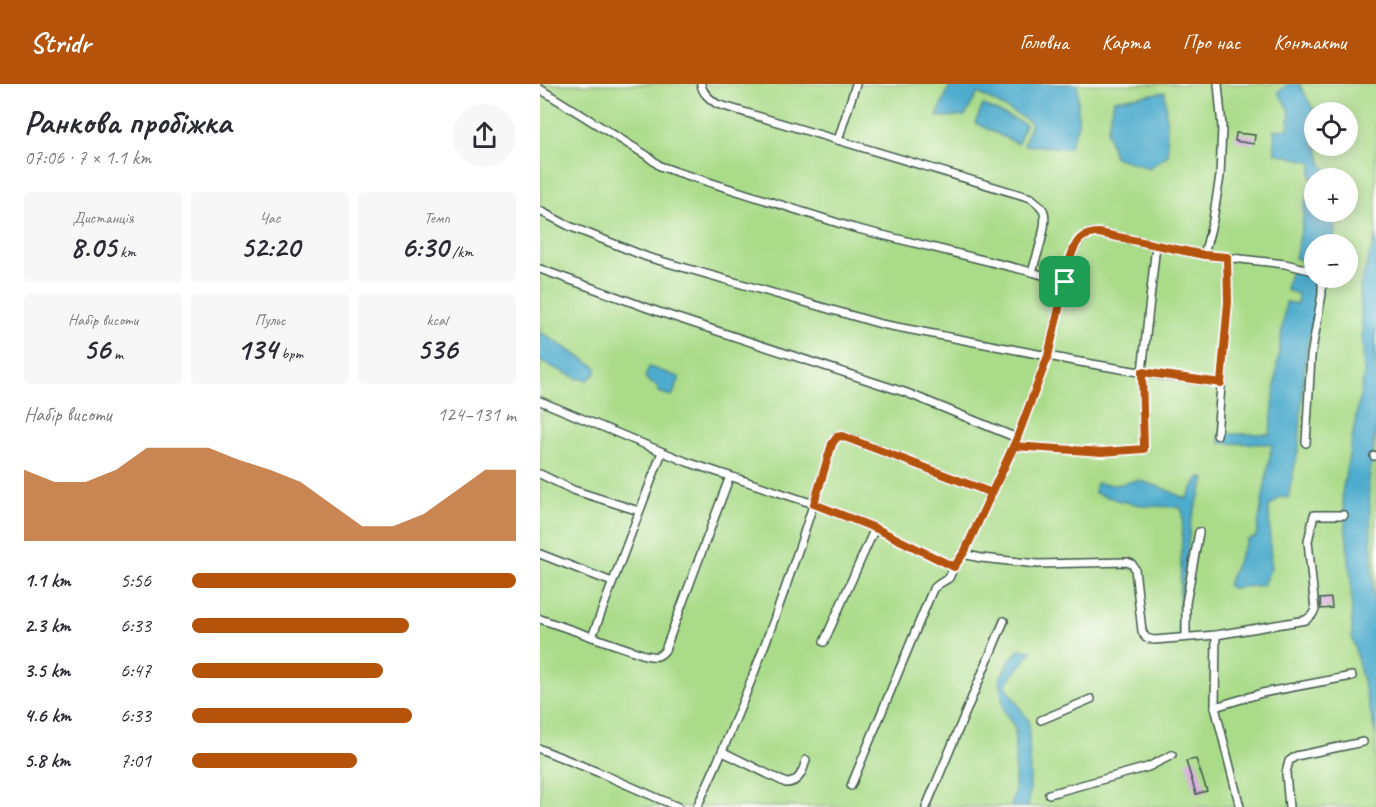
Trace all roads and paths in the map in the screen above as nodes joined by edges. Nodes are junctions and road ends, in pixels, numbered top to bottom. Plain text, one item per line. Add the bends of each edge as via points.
1 (701, 84) edge
2 (856, 84) edge
3 (1218, 84) edge
4 (540, 89) edge
5 (838, 140) junction
6 (540, 211) edge
7 (1156, 245) junction
8 (1204, 255) junction
9 (1227, 257) junction
10 (1304, 268) edge
11 (540, 269) edge
12 (1032, 272) junction
13 (1065, 282) junction
14 (1322, 288) edge
15 (1048, 356) junction
16 (1142, 372) junction
17 (1221, 383) junction
18 (540, 401) edge
19 (1217, 435) dead end
20 (1017, 438) junction
21 (1306, 443) dead end
22 (1014, 446) junction
23 (662, 452) junction
24 (540, 474) edge
25 (730, 476) junction
26 (992, 493) junction
27 (814, 504) junction
28 (639, 511) junction
29 (1344, 515) dead end
30 (875, 528) junction
31 (1198, 532) dead end
32 (540, 554) edge
33 (963, 554) junction
34 (954, 567) junction
35 (612, 582) junction
36 (540, 619) edge
37 (1004, 621) dead end
38 (1216, 635) junction
39 (592, 637) junction
40 (1186, 637) junction
41 (824, 642) dead end
42 (1352, 676) dead end
43 (1091, 699) dead end
44 (1215, 707) junction
45 (1041, 720) dead end
46 (1363, 742) dead end
47 (540, 749) edge
48 (723, 752) junction
49 (1172, 754) dead end
50 (806, 760) dead end
51 (851, 786) dead end
52 (1049, 794) dead end
53 (678, 807) edge
54 (697, 807) edge
55 (926, 807) edge
56 (1240, 807) edge
57 (1289, 807) edge

1 - 5 street via 717,104
2 - 5 street
3 - 8 street via 1222,127 1220,176
4 - 12 street via 677,172 854,228
5 - 12 street via 1038,202 1045,221
6 - 15 street via 647,257 745,286 881,324
7 - 8 street
7 - 13 street via 1090,233 1075,247
7 - 16 street
8 - 9 street
9 - 10 street
9 - 17 street via 1228,302
11 - 20 street via 907,393
12 - 13 street
13 - 15 street
14 - 21 street via 1311,356
15 - 16 street
15 - 20 street
16 - 17 street
16 - 22 street via 1144,449 1102,452
17 - 19 street
18 - 23 street
20 - 22 street
22 - 26 street
23 - 25 street
23 - 28 street
24 - 28 street via 573,490
25 - 27 street
25 - 39 street via 662,654 645,655
26 - 27 street via 842,436 832,444
26 - 33 street
27 - 30 street
27 - 48 street
28 - 35 street
29 - 38 street via 1314,515 1308,541 1315,610 1312,615 1306,620
30 - 34 street
30 - 41 street
31 - 40 street via 1186,603
32 - 35 street
33 - 34 street
33 - 40 street via 1038,564 1127,562 1135,569 1146,638
34 - 51 street via 949,578 933,589
35 - 39 street
36 - 39 street
37 - 55 street
38 - 40 street
38 - 44 street
42 - 44 street via 1262,693
43 - 45 street
44 - 56 street
46 - 57 street via 1296,756 1290,761 1286,773
47 - 53 street
48 - 50 street via 786,783 798,779
48 - 54 street
49 - 52 street via 1148,767

